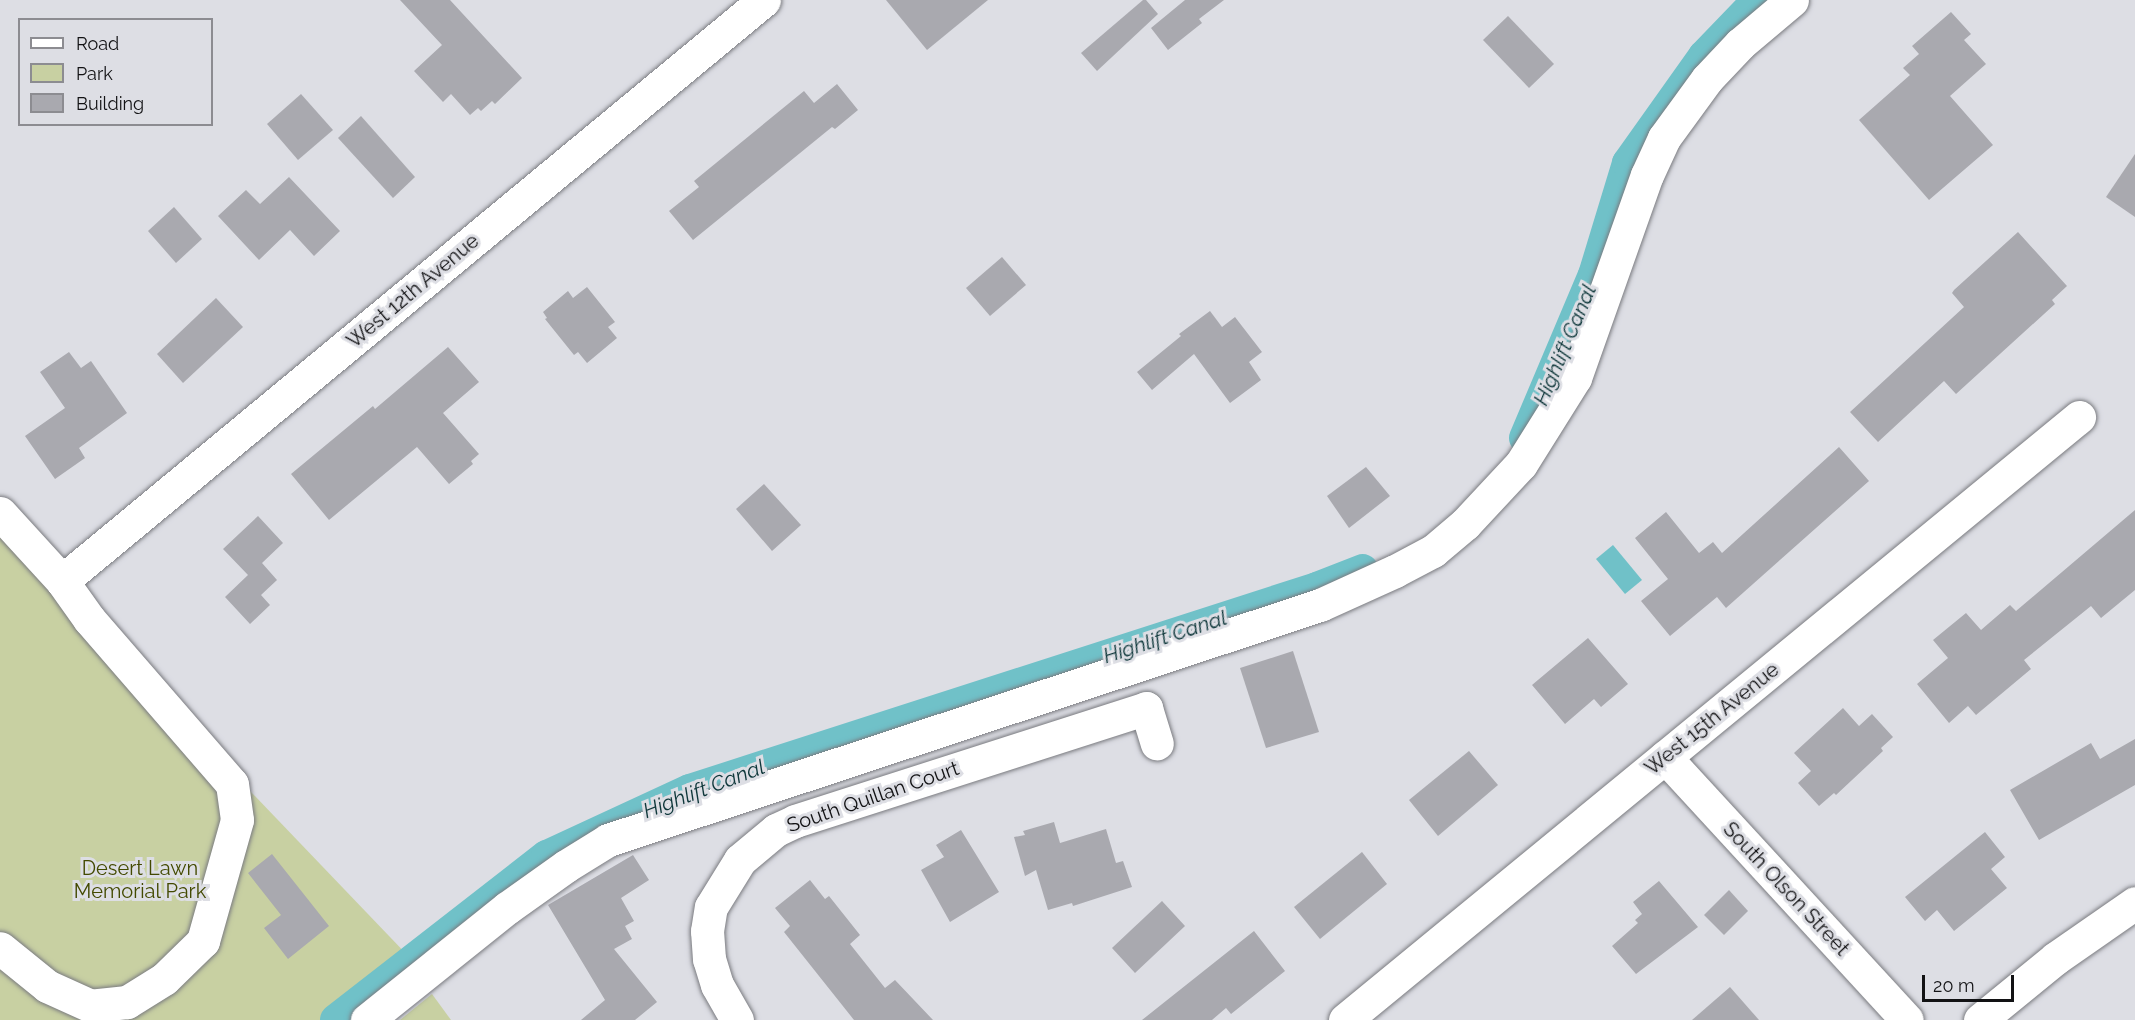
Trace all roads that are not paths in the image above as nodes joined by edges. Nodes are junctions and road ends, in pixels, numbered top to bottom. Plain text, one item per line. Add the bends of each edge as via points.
1 (764, 0) edge
2 (1791, 0) edge
3 (2079, 417) dead end
4 (0, 513) edge
5 (62, 581) junction
6 (1157, 743) dead end
7 (1665, 757) junction
8 (2135, 903) edge
9 (0, 948) edge
10 (367, 1020) edge
11 (736, 1020) edge
12 (1345, 1020) edge
13 (1907, 1020) edge
14 (1980, 1020) edge

1 - 5 street, West 12th Avenue
2 - 10 street via 1740,44 1707,80 1664,138 1647,175 1575,378 1521,464 1465,524 1433,551 1320,605 608,840 507,908
3 - 7 street, West 15th Avenue
4 - 5 street
5 - 9 street via 89,619 232,784 237,820 203,941 164,979 127,1002 91,1006 47,986
6 - 11 street, South Quillan Court via 1146,708 776,830 740,860 711,907 707,931 709,959 717,985
7 - 12 street, West 15th Avenue
7 - 13 street, South Olson Street
8 - 14 street via 2056,958

